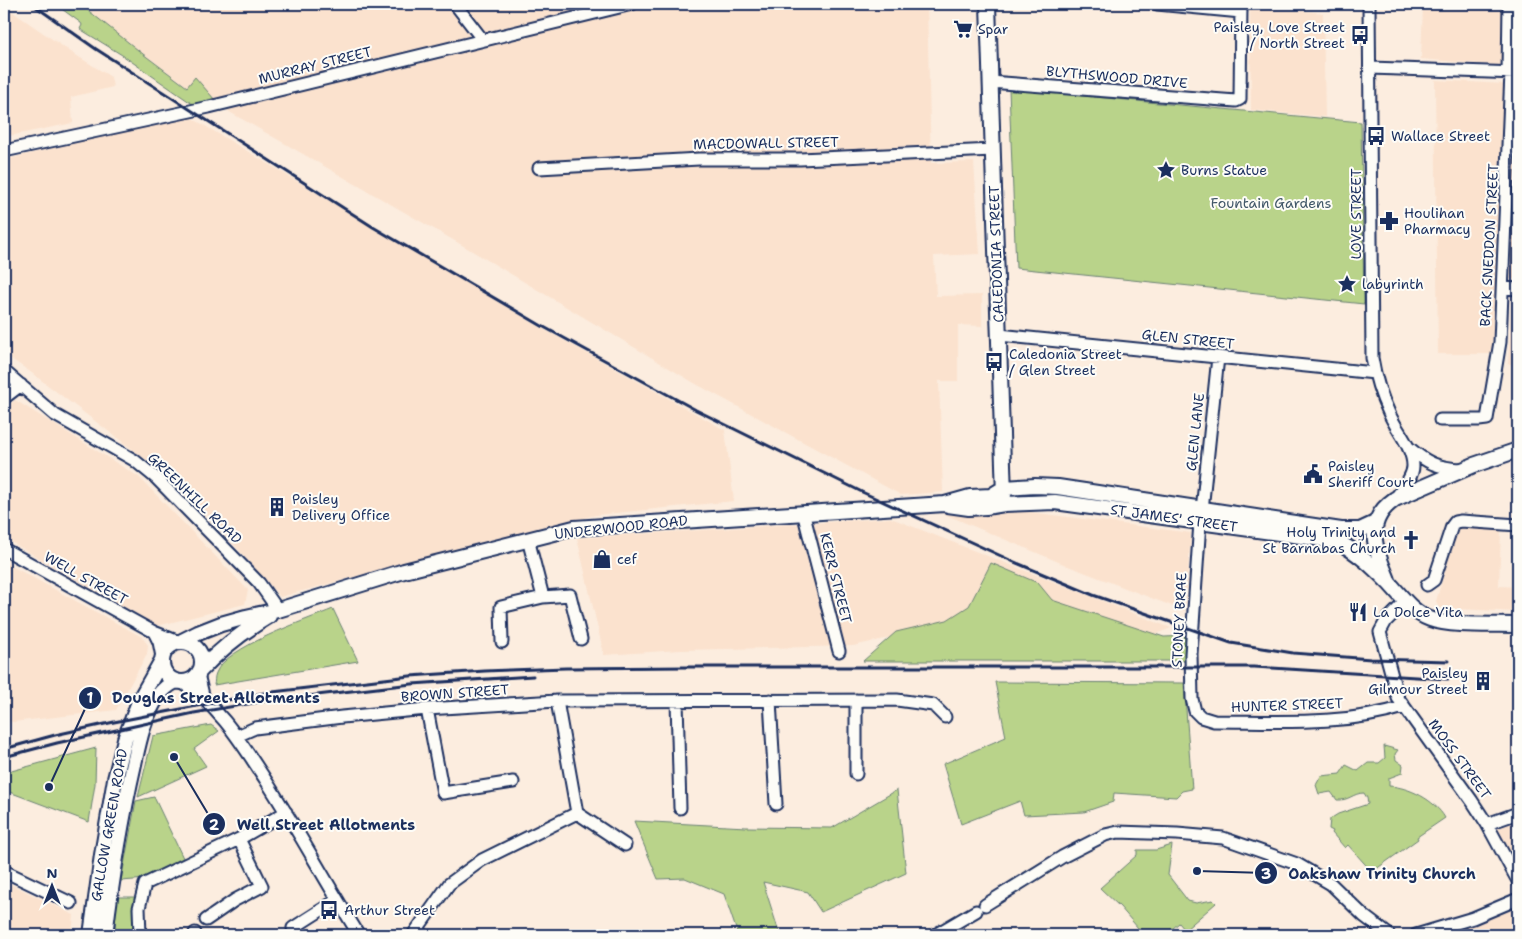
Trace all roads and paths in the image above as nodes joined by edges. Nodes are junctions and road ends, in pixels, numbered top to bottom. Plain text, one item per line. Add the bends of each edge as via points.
1 (455, 4) edge
2 (632, 4) edge
3 (988, 4) edge
4 (1157, 4) edge
5 (1368, 4) edge
6 (1509, 4) edge
7 (1241, 8) edge
8 (482, 39) junction
9 (1370, 68) junction
10 (1513, 72) edge
11 (990, 82) junction
12 (993, 150) junction
13 (4, 151) edge
14 (539, 168) dead end
15 (1503, 288) junction
16 (1518, 288) edge
17 (999, 335) junction
18 (1218, 357) junction
19 (4, 371) edge
20 (1375, 373) junction
21 (21, 385) junction
22 (4, 398) edge
23 (1440, 420) dead end
24 (1408, 447) junction
25 (1518, 450) edge
26 (1464, 469) junction
27 (1004, 488) junction
28 (1395, 499) junction
29 (945, 504) junction
30 (1004, 504) junction
31 (804, 512) junction
32 (1201, 516) junction
33 (1376, 523) junction
34 (1518, 525) edge
35 (528, 539) junction
36 (4, 549) edge
37 (1389, 584) junction
38 (1427, 585) dead end
39 (543, 597) junction
40 (1405, 602) junction
41 (278, 610) junction
42 (1518, 625) edge
43 (154, 632) junction
44 (581, 639) dead end
45 (180, 642) junction
46 (502, 642) dead end
47 (839, 651) dead end
48 (162, 660) junction
49 (199, 673) junction
50 (178, 682) junction
51 (204, 699) junction
52 (770, 700) junction
53 (856, 700) junction
54 (557, 701) junction
55 (677, 701) junction
56 (1404, 707) junction
57 (427, 709) junction
58 (1200, 716) joint
59 (945, 717) dead end
60 (237, 736) junction
61 (856, 774) dead end
62 (513, 782) dead end
63 (776, 804) dead end
64 (680, 808) dead end
65 (286, 812) junction
66 (577, 813) junction
67 (1518, 813) edge
68 (1487, 824) junction
69 (239, 839) junction
70 (625, 845) dead end
71 (4, 871) edge
72 (1518, 881) edge
73 (1518, 899) edge
74 (337, 900) junction
75 (71, 903) dead end
76 (206, 920) dead end
77 (293, 928) dead end
78 (91, 935) edge
79 (105, 935) edge
80 (140, 935) edge
81 (359, 935) edge
82 (413, 935) edge
83 (935, 935) edge
84 (1389, 935) edge
85 (1416, 935) edge

1 - 8 street
2 - 8 street, MURRAY STREET
3 - 11 main road, CALEDONIA STREET
4 - 7 street
5 - 9 street, LOVE STREET
6 - 10 street, BACK SNEDDON STREET
7 - 11 street, BLYTHSWOOD DRIVE via 1240,99 1236,101
8 - 13 street, MURRAY STREET via 209,107
9 - 10 street
9 - 20 street, LOVE STREET via 1372,358
10 - 15 street, BACK SNEDDON STREET
11 - 12 main road, CALEDONIA STREET
12 - 14 street, MACDOWALL STREET via 800,159 699,159
12 - 17 main road, CALEDONIA STREET
15 - 16 street
15 - 23 street, BACK SNEDDON STREET via 1500,342 1487,419
17 - 18 street, GLEN STREET
17 - 27 main road, CALEDONIA STREET
18 - 20 street, GLEN STREET
18 - 32 street, GLEN LANE
19 - 21 street, GREENHILL ROAD
20 - 24 street, LOVE STREET via 1389,415
21 - 22 street
21 - 41 street, GREENHILL ROAD via 55,415 134,460 156,478 259,583
24 - 26 street, LOVE STREET via 1437,466
24 - 28 street, LOVE STREET via 1412,470
25 - 26 main road
26 - 28 main road
27 - 29 main road, UNDERWOOD ROAD via 991,496 970,497
27 - 30 main road, CALEDONIA STREET
27 - 32 main road, ST JAMES' STREET via 1058,487
28 - 33 main road via 1382,510
29 - 30 main road, UNDERWOOD ROAD via 986,508
29 - 31 main road, UNDERWOOD ROAD
30 - 32 main road, ST JAMES' STREET via 1055,502
31 - 35 main road, UNDERWOOD ROAD via 574,528
31 - 47 street, KERR STREET
32 - 33 main road, ST JAMES' STREET via 1342,530 1360,530
32 - 37 main road, ST JAMES' STREET via 1336,541 1353,550
32 - 58 street, STONEY BRAE via 1191,654 1193,706
33 - 37 main road via 1375,548
34 - 38 street via 1455,522 1434,580
35 - 39 street
35 - 41 main road, UNDERWOOD ROAD via 404,571
36 - 43 street, WELL STREET
37 - 40 main road, ST JAMES' STREET
39 - 44 street via 570,595
39 - 46 street via 501,607
40 - 42 main road, ST JAMES' STREET via 1429,619 1446,623
40 - 56 street, MOSS STREET via 1380,632 1398,698
41 - 45 main road, UNDERWOOD ROAD via 221,624
41 - 49 main road, UNDERWOOD ROAD via 237,636
43 - 45 street, WELL STREET
43 - 48 street
45 - 48 main road via 167,648
45 - 49 main road via 189,643 197,649 200,654
48 - 50 main road via 166,674
48 - 78 main road, GALLOW GREEN ROAD via 140,699 125,739 115,779
49 - 50 main road via 192,679
49 - 51 street
50 - 51 street
50 - 79 main road, GALLOW GREEN ROAD via 163,689 158,696 141,736 119,837
51 - 60 street
52 - 53 street, BROWN STREET
52 - 55 street, BROWN STREET
52 - 63 street
53 - 59 street, BROWN STREET via 897,700 933,705
53 - 61 street
54 - 55 street, BROWN STREET
54 - 57 street, BROWN STREET
54 - 66 street
55 - 64 street
56 - 58 street, HUNTER STREET via 1338,720 1305,722 1214,721
56 - 68 street, MOSS STREET
57 - 60 street, BROWN STREET via 256,728
57 - 62 street via 443,793
60 - 65 street
65 - 69 street
65 - 74 street
66 - 70 street
66 - 82 street via 482,860 449,884
67 - 68 street
68 - 72 street, MOSS STREET
69 - 76 street via 262,886
69 - 80 street via 144,884 138,908
71 - 75 street
73 - 85 street via 1473,918
74 - 77 street
74 - 81 street
83 - 84 street via 1062,857 1105,835 1118,832 1223,838 1297,864 1331,884

